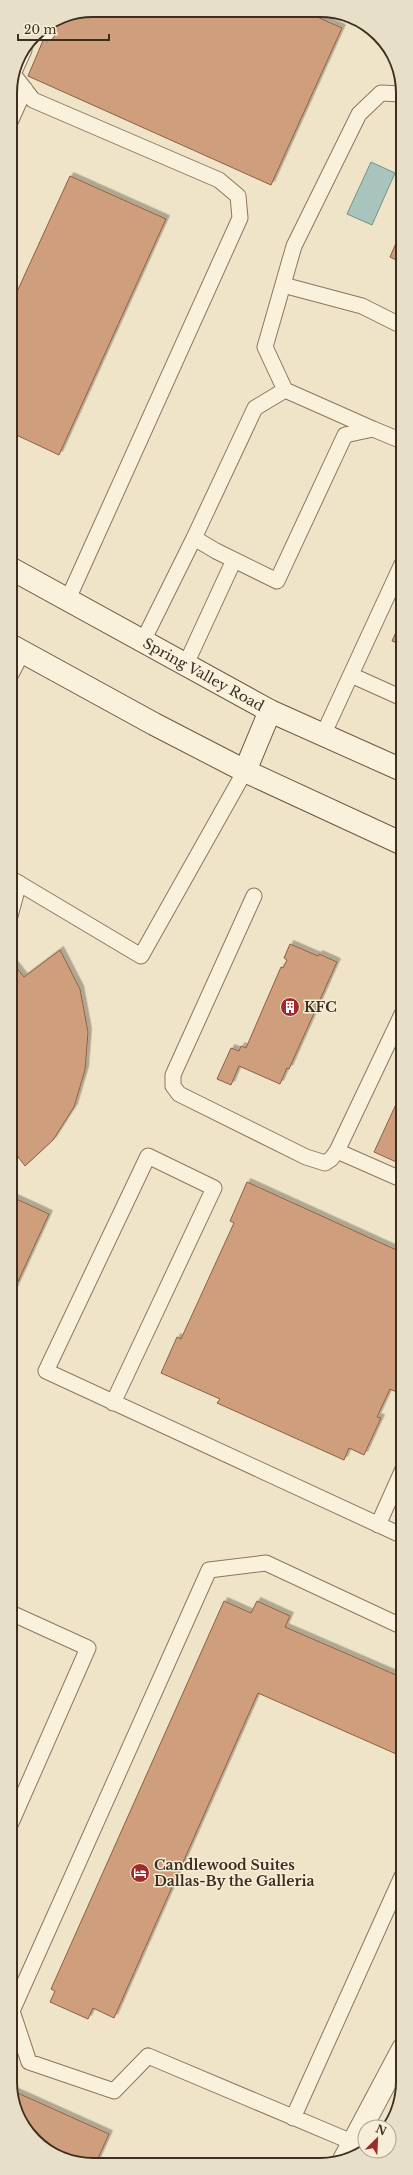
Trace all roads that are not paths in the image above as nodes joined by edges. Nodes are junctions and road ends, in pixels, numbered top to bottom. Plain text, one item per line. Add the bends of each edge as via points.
1 (18, 80) edge
2 (25, 89) junction
3 (396, 94) edge
4 (17, 107) edge
5 (283, 285) junction
6 (396, 323) edge
7 (285, 390) junction
8 (373, 429) junction
9 (396, 439) edge
10 (194, 538) junction
11 (234, 560) junction
12 (17, 572) edge
13 (396, 577) edge
14 (68, 599) junction
15 (143, 641) junction
16 (17, 648) edge
17 (186, 664) junction
18 (351, 675) junction
19 (396, 695) edge
20 (270, 711) junction
21 (323, 735) junction
22 (396, 767) edge
23 (245, 771) junction
24 (396, 841) edge
25 (17, 882) edge
26 (254, 896) dead end
27 (396, 1027) edge
28 (337, 1151) junction
29 (396, 1177) edge
30 (113, 1403) junction
31 (396, 1484) edge
32 (378, 1524) junction
33 (396, 1533) edge
34 (17, 1616) edge
35 (396, 1624) edge
36 (17, 1809) edge
37 (396, 1890) edge
38 (17, 2001) edge
39 (17, 2027) edge
40 (396, 2063) edge
41 (293, 2118) junction
42 (354, 2150) edge

1 - 2 lane
2 - 4 lane
2 - 14 lane via 33,100 219,180 238,196 240,218
3 - 5 lane via 381,93 359,114 294,246
5 - 6 lane via 362,306
5 - 7 lane via 265,347
7 - 8 lane
7 - 10 lane via 255,408
8 - 9 lane
8 - 11 lane via 345,435 277,581
10 - 11 lane
10 - 15 lane
11 - 17 lane
12 - 14 main road, Spring Valley Road
13 - 18 lane
14 - 15 main road, Spring Valley Road
15 - 17 main road, Spring Valley Road
16 - 23 main road
17 - 20 main road, Spring Valley Road
18 - 19 lane
18 - 21 lane
20 - 21 main road, Spring Valley Road
20 - 23 main road
21 - 22 main road, Spring Valley Road
23 - 24 main road
23 - 25 lane via 142,956
26 - 28 lane via 173,1075 173,1086 179,1094 306,1157 325,1163
27 - 28 lane
28 - 29 lane
30 - 30 lane via 214,1188 148,1156 46,1370
30 - 32 lane
31 - 32 lane
32 - 33 lane
34 - 36 lane via 88,1648
35 - 38 lane via 266,1563 209,1570
37 - 41 lane
39 - 41 lane via 29,2062 114,2091 148,2056
40 - 42 main road
41 - 42 lane

